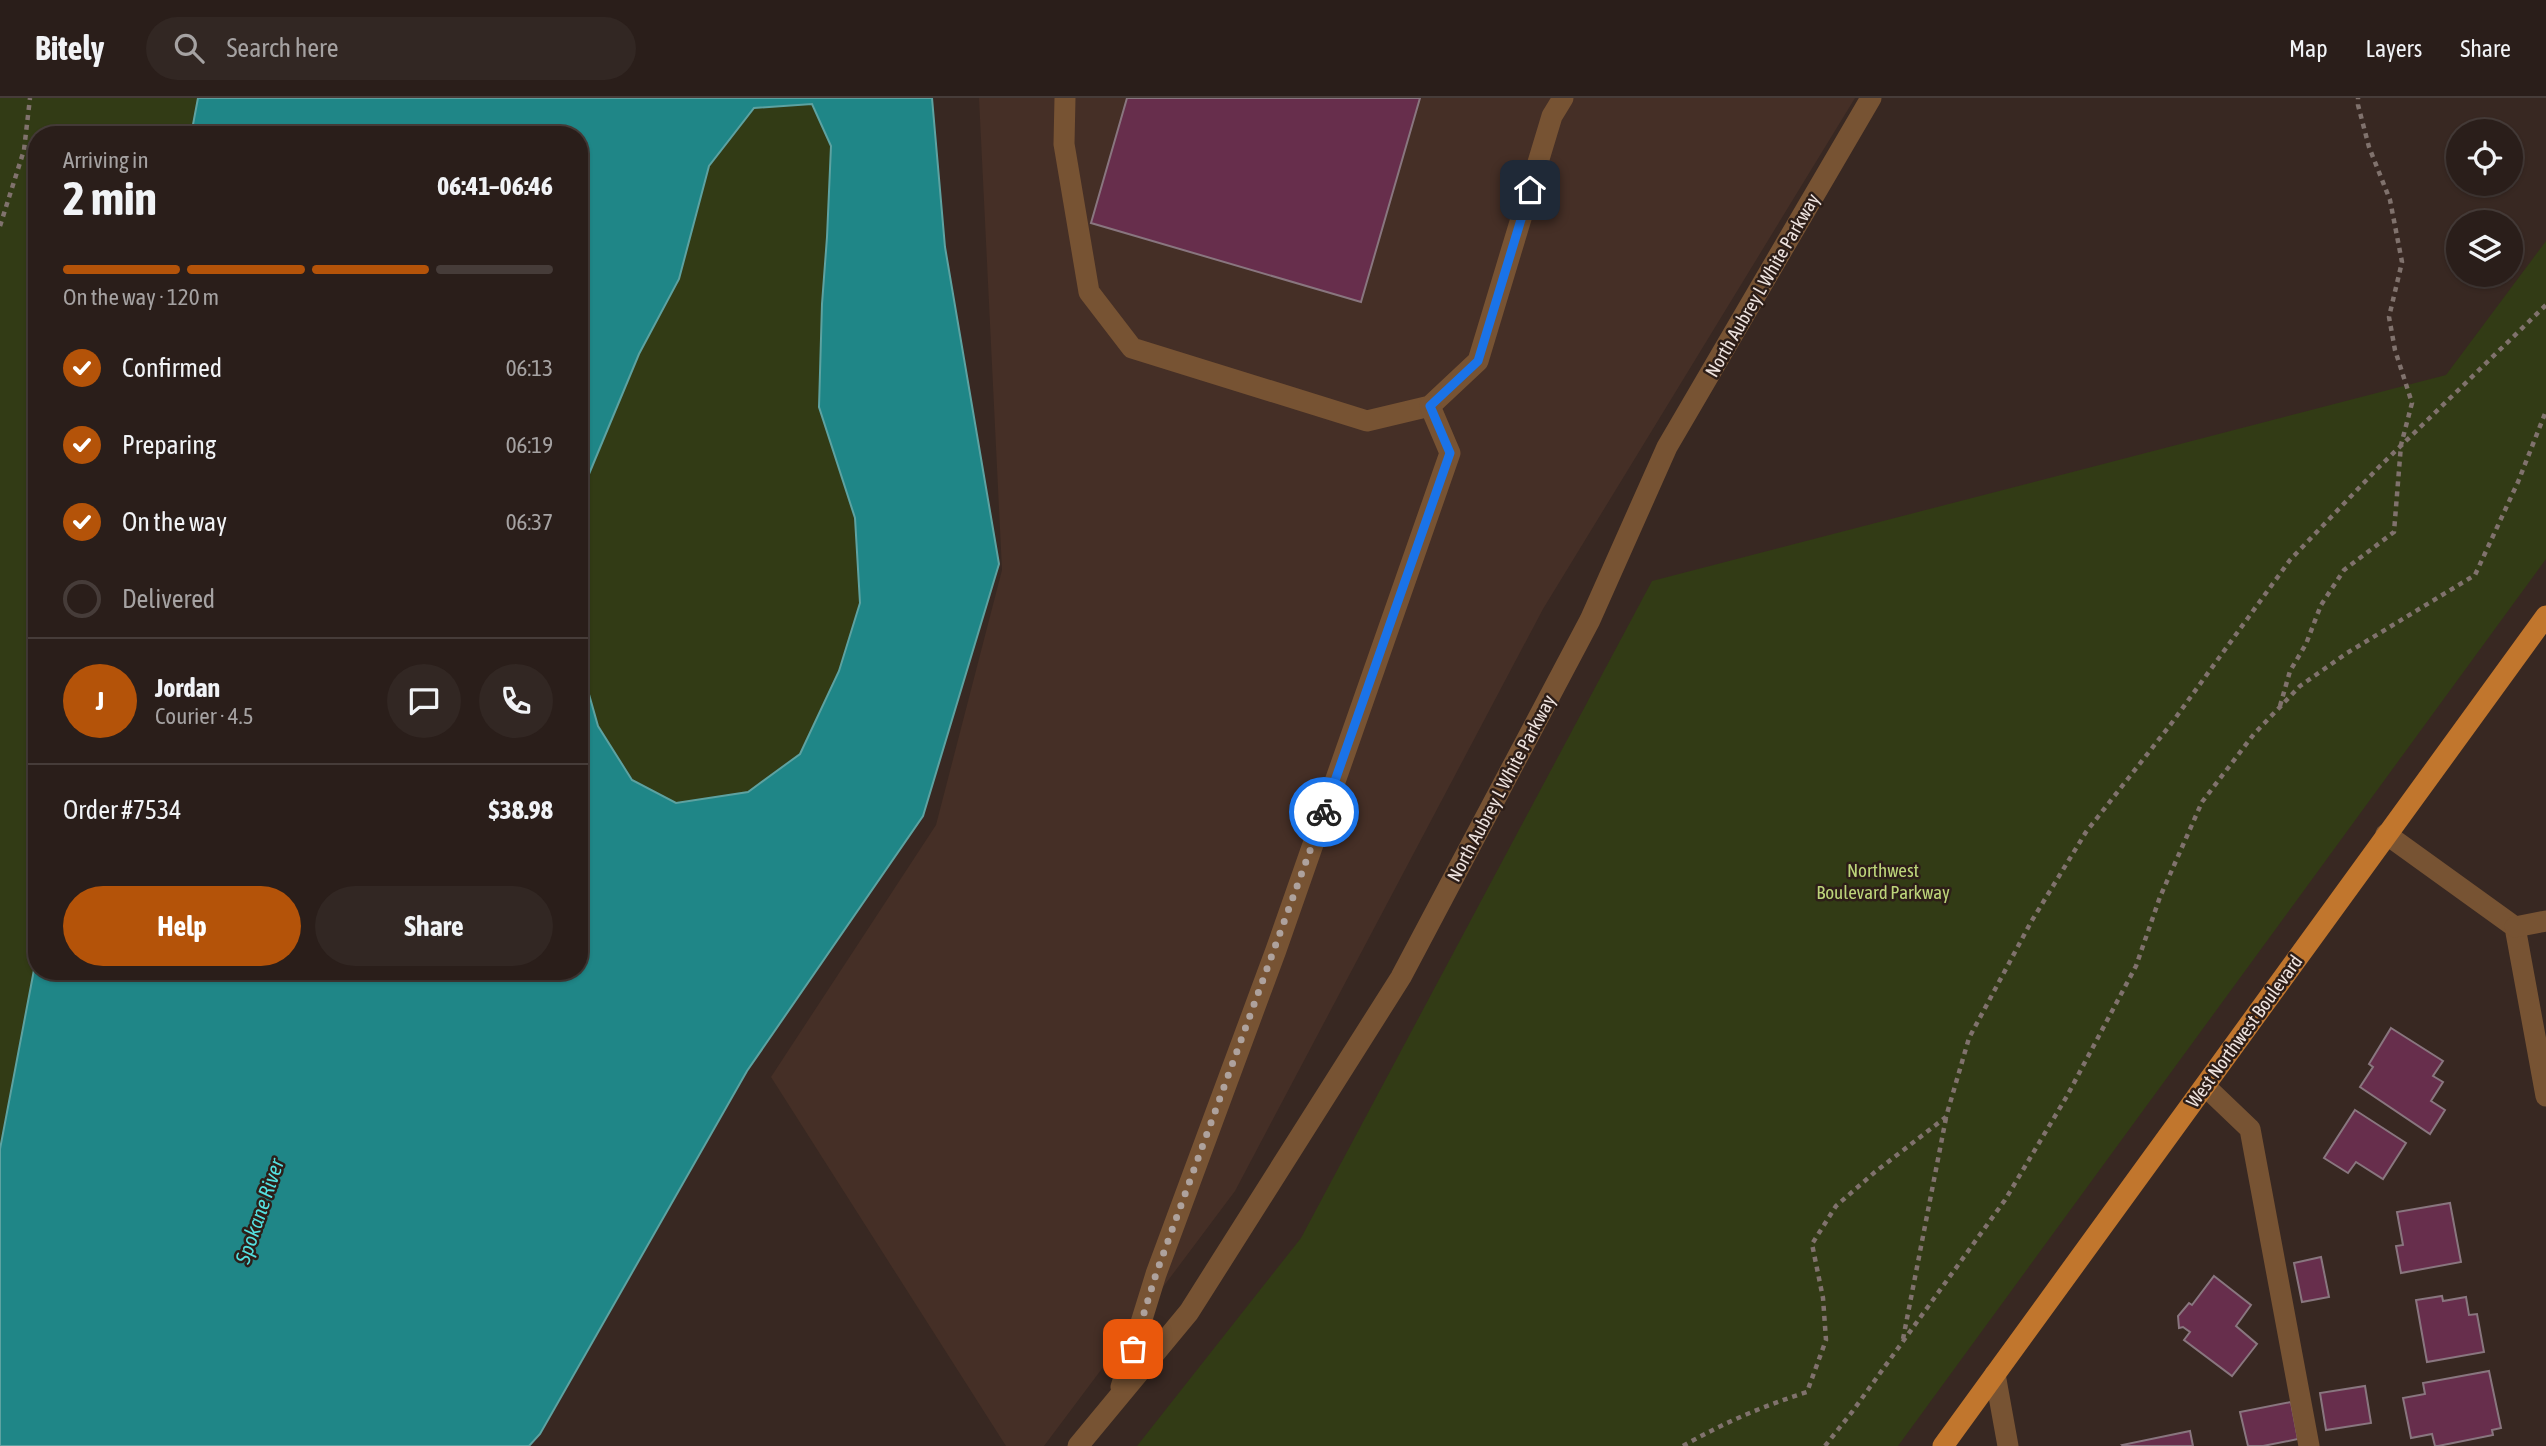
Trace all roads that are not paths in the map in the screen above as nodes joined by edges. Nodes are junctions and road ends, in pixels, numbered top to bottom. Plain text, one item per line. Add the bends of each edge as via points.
1 (1065, 98) edge
2 (1563, 98) edge
3 (1871, 98) edge
4 (1430, 406) junction
5 (2546, 616) edge
6 (2386, 834) junction
7 (2546, 921) edge
8 (2515, 927) junction
9 (2205, 1086) junction
10 (2546, 1096) edge
11 (1995, 1374) junction
12 (1117, 1399) junction
13 (1078, 1446) edge
14 (1943, 1446) edge
15 (2008, 1446) edge
16 (2309, 1446) edge

1 - 4 street via 1064,144 1088,292 1132,348 1367,421
2 - 4 street via 1552,116 1478,361
3 - 12 street, North Aubrey L White Parkway via 1667,447 1590,620 1401,978 1189,1312
4 - 12 street via 1450,453 1276,950 1156,1274
5 - 6 main road, West Northwest Boulevard
6 - 8 street
6 - 9 main road, West Northwest Boulevard
7 - 8 street
8 - 10 street
9 - 11 main road, West Northwest Boulevard
9 - 16 street via 2250,1129
11 - 14 main road, West Northwest Boulevard
11 - 15 street
12 - 13 street, North Aubrey L White Parkway

